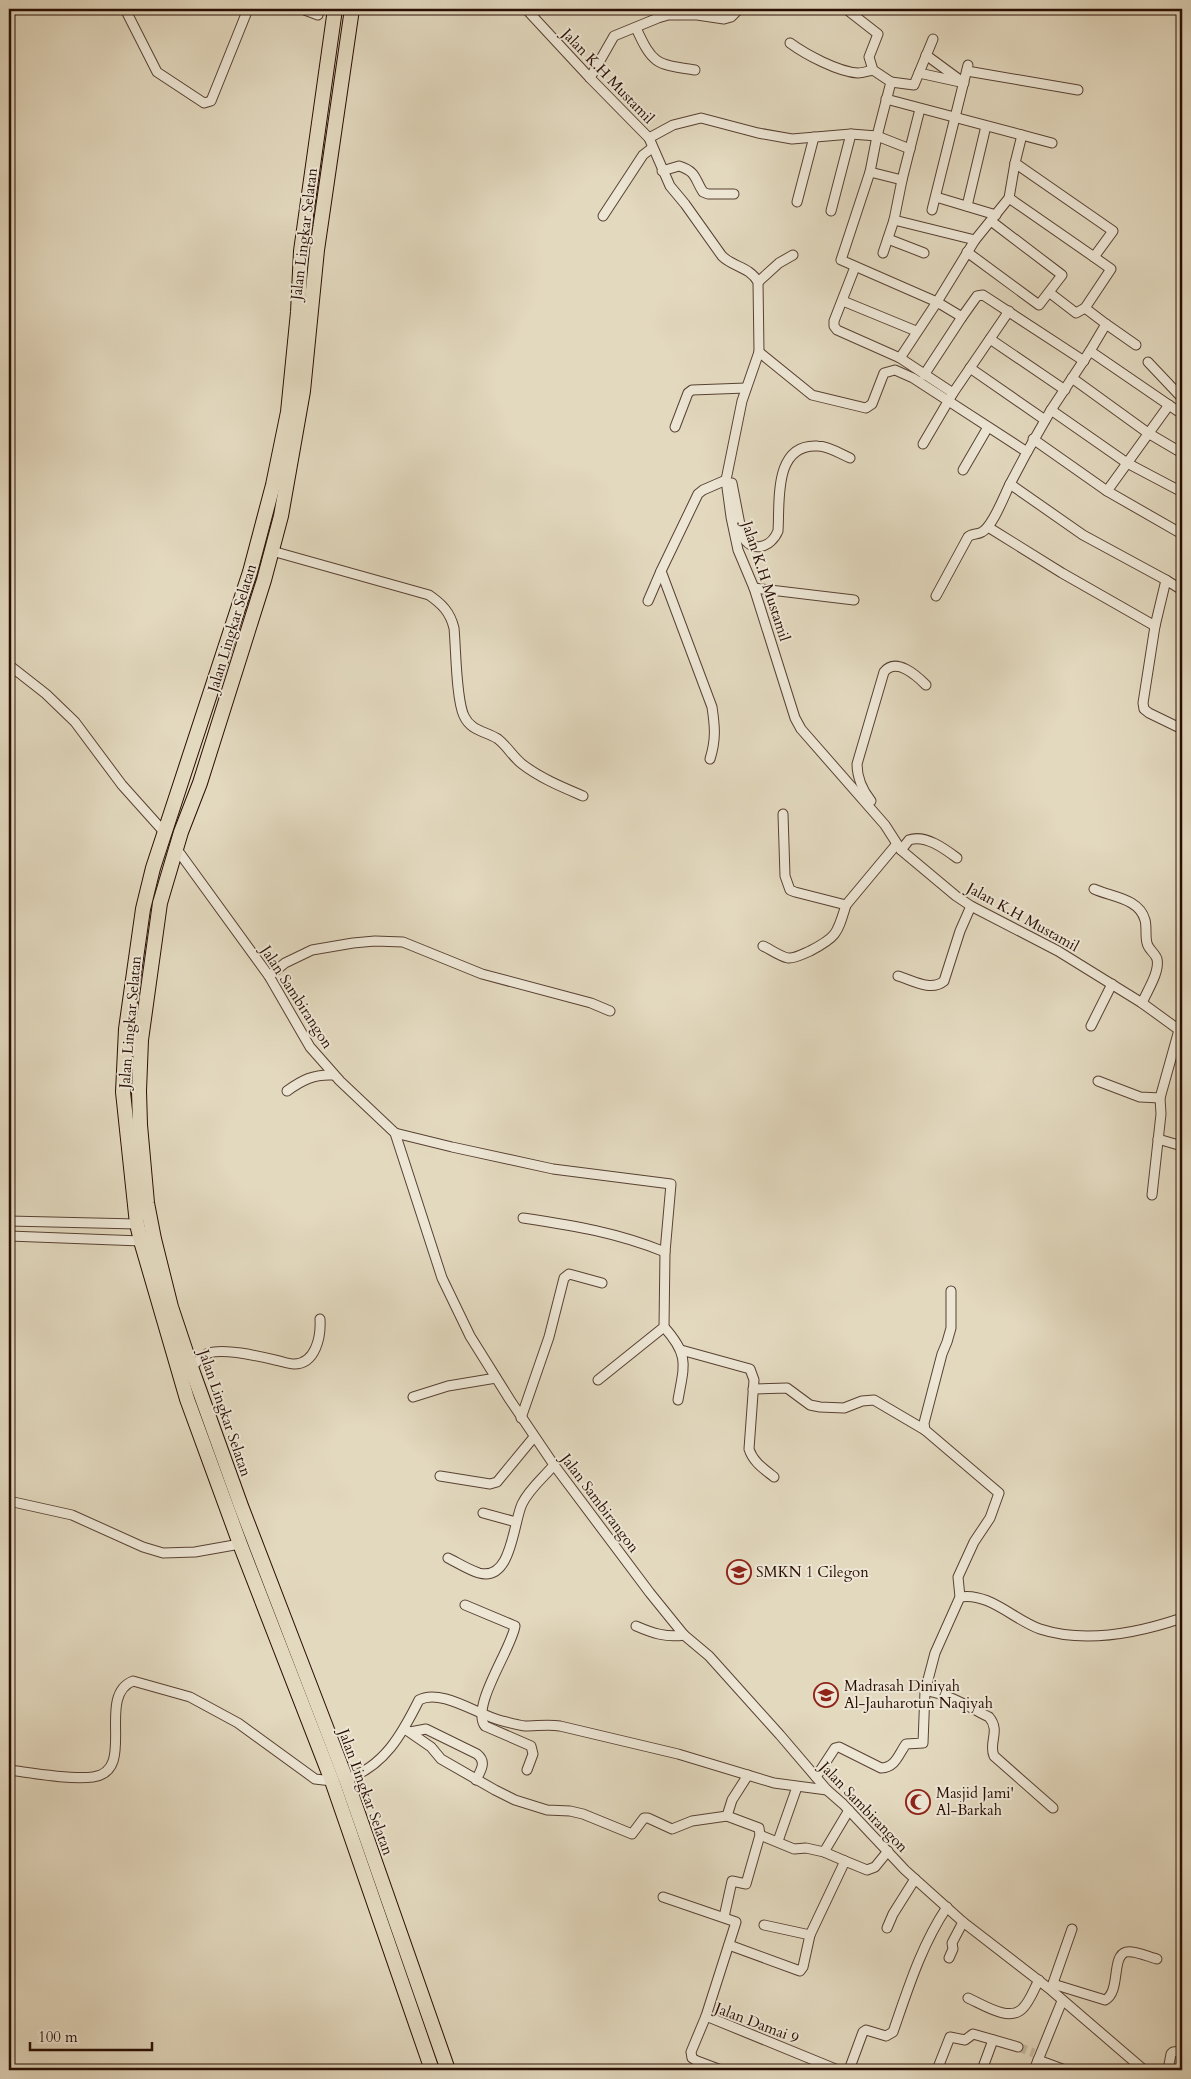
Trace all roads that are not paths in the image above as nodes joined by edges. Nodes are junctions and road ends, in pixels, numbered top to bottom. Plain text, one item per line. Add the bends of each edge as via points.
1 (125, 9) edge
2 (248, 9) edge
3 (302, 9) edge
4 (336, 9) edge
5 (352, 9) edge
6 (526, 9) edge
7 (739, 9) edge
8 (846, 9) edge
9 (318, 15) dead end
10 (636, 28) junction
11 (933, 39) dead end
12 (790, 43) dead end
13 (926, 55) junction
14 (695, 70) dead end
15 (873, 70) junction
16 (919, 73) junction
17 (590, 78) junction
18 (891, 82) junction
19 (964, 83) junction
20 (1078, 90) dead end
21 (886, 100) junction
22 (920, 109) junction
23 (955, 118) junction
24 (986, 126) junction
25 (851, 134) junction
26 (1022, 135) junction
27 (877, 136) junction
28 (814, 137) junction
29 (649, 138) junction
30 (1052, 143) dead end
31 (652, 148) junction
32 (910, 149) junction
33 (1015, 163) junction
34 (662, 171) junction
35 (870, 172) junction
36 (902, 180) junction
37 (734, 194) dead end
38 (936, 197) junction
39 (1009, 198) junction
40 (797, 202) dead end
41 (967, 206) junction
42 (932, 210) dead end
43 (831, 211) dead end
44 (603, 216) dead end
45 (993, 218) junction
46 (894, 220) junction
47 (888, 239) junction
48 (975, 240) junction
49 (967, 252) junction
50 (883, 253) dead end
51 (924, 253) dead end
52 (793, 255) dead end
53 (1094, 257) junction
54 (855, 267) junction
55 (758, 282) junction
56 (1050, 293) junction
57 (843, 301) junction
58 (937, 302) junction
59 (1085, 308) junction
60 (1008, 311) junction
61 (962, 317) junction
62 (1106, 324) junction
63 (916, 331) junction
64 (990, 339) junction
65 (1136, 345) dead end
66 (1090, 351) junction
67 (760, 352) junction
68 (900, 358) junction
69 (1084, 361) junction
70 (1148, 362) dead end
71 (970, 368) junction
72 (924, 375) junction
73 (1072, 378) junction
74 (746, 388) junction
75 (1065, 390) junction
76 (951, 397) junction
77 (1182, 398) edge
78 (1169, 405) junction
79 (1051, 410) junction
80 (1181, 411) edge
81 (1045, 420) junction
82 (675, 427) dead end
83 (988, 427) junction
84 (1148, 434) junction
85 (1033, 439) junction
86 (923, 444) dead end
87 (1027, 452) junction
88 (1182, 453) edge
89 (850, 458) dead end
90 (1127, 463) junction
91 (728, 468) junction
92 (963, 470) dead end
93 (726, 480) junction
94 (1010, 484) junction
95 (1107, 491) junction
96 (1182, 492) edge
97 (988, 527) junction
98 (1182, 534) edge
99 (272, 551) junction
100 (661, 571) junction
101 (1166, 580) junction
102 (754, 588) junction
103 (1182, 590) edge
104 (936, 596) dead end
105 (648, 600) dead end
106 (854, 600) dead end
107 (1155, 626) junction
108 (9, 665) edge
109 (926, 685) dead end
110 (1182, 729) edge
111 (195, 739) junction
112 (211, 746) junction
113 (710, 759) dead end
114 (583, 796) dead end
115 (783, 814) dead end
116 (890, 832) junction
117 (164, 833) junction
118 (176, 848) junction
119 (898, 848) junction
120 (957, 858) dead end
121 (1094, 889) dead end
122 (846, 905) junction
123 (971, 906) junction
124 (763, 946) dead end
125 (270, 976) junction
126 (898, 976) dead end
127 (1112, 984) junction
128 (1142, 1003) junction
129 (610, 1011) dead end
130 (1092, 1026) dead end
131 (1180, 1031) edge
132 (333, 1075) junction
133 (1098, 1081) dead end
134 (287, 1092) dead end
135 (1160, 1098) junction
136 (133, 1126) junction
137 (395, 1132) junction
138 (1158, 1139) junction
139 (1182, 1146) edge
140 (1152, 1195) dead end
141 (523, 1218) dead end
142 (9, 1221) edge
143 (103, 1223) junction
144 (137, 1224) junction
145 (9, 1236) edge
146 (102, 1239) junction
147 (141, 1240) junction
148 (665, 1252) junction
149 (602, 1283) dead end
150 (951, 1291) dead end
151 (320, 1319) dead end
152 (664, 1327) junction
153 (681, 1350) junction
154 (190, 1367) junction
155 (496, 1378) junction
156 (598, 1380) dead end
157 (753, 1389) junction
158 (193, 1397) junction
159 (413, 1397) dead end
160 (678, 1400) dead end
161 (521, 1418) junction
162 (925, 1430) junction
163 (534, 1437) junction
164 (554, 1465) junction
165 (440, 1476) dead end
166 (774, 1477) dead end
167 (9, 1500) edge
168 (483, 1513) dead end
169 (516, 1522) junction
170 (240, 1544) junction
171 (448, 1558) dead end
172 (960, 1597) junction
173 (465, 1605) dead end
174 (1182, 1618) edge
175 (636, 1626) dead end
176 (684, 1635) junction
177 (925, 1691) junction
178 (482, 1712) junction
179 (408, 1730) junction
180 (9, 1770) edge
181 (527, 1770) dead end
182 (748, 1775) junction
183 (816, 1777) junction
184 (339, 1780) junction
185 (476, 1780) junction
186 (796, 1787) junction
187 (827, 1790) junction
188 (1053, 1808) dead end
189 (849, 1810) junction
190 (727, 1816) junction
191 (760, 1835) junction
192 (778, 1841) junction
193 (888, 1851) junction
194 (824, 1852) junction
195 (845, 1861) junction
196 (915, 1879) junction
197 (663, 1897) dead end
198 (947, 1908) junction
199 (724, 1917) junction
200 (963, 1922) junction
201 (764, 1925) dead end
202 (887, 1928) dead end
203 (1072, 1929) dead end
204 (810, 1936) junction
205 (729, 1945) junction
206 (949, 1958) dead end
207 (1157, 1959) dead end
208 (1039, 1980) junction
209 (1052, 1987) junction
210 (968, 1998) dead end
211 (1062, 2001) junction
212 (706, 2016) junction
213 (993, 2040) junction
214 (1018, 2047) tunnel mouth
215 (1182, 2051) edge
216 (1037, 2056) junction
217 (432, 2070) edge
218 (448, 2070) edge
219 (721, 2070) edge
220 (838, 2070) edge
221 (849, 2070) edge
222 (937, 2070) edge
223 (982, 2070) edge
224 (1034, 2070) edge
225 (1065, 2070) edge
226 (1144, 2070) edge
227 (1168, 2070) edge

1 - 2 street via 157,72 208,103
3 - 9 street
4 - 111 highway, Jalan Lingkar Selatan via 301,251 288,412 250,572
5 - 99 highway, Jalan Lingkar Selatan via 317,250 303,391
6 - 17 street, Jalan K.H Mustamil
7 - 10 street via 724,19 668,15
8 - 15 street via 878,34 869,56
10 - 14 street via 646,50 657,62
10 - 17 street via 614,36
11 - 13 street
12 - 15 street via 826,64 857,73
13 - 16 street
13 - 19 street
15 - 18 street
16 - 18 street via 914,85
16 - 19 street
17 - 29 street, Jalan K.H Mustamil
18 - 21 street
19 - 20 street via 967,68
19 - 23 street
21 - 22 street
21 - 27 street
22 - 23 street
22 - 32 street
23 - 24 street
23 - 38 street
24 - 26 street
24 - 41 street
25 - 27 street
25 - 28 street
25 - 43 street
26 - 30 street
26 - 33 street
27 - 32 street
27 - 35 street
28 - 29 street via 775,136 701,118 673,125
28 - 40 street
29 - 31 street, Jalan K.H Mustamil
31 - 34 street, Jalan K.H Mustamil
31 - 44 street via 643,155
32 - 36 street
33 - 39 street
33 - 53 street via 1111,229 1112,234
34 - 37 street via 679,166 692,172 703,192
34 - 55 street, Jalan K.H Mustamil via 722,256 753,274
35 - 36 street
35 - 54 street via 841,260
36 - 46 street
38 - 41 street
38 - 42 street
39 - 45 street
39 - 53 street
41 - 45 street
45 - 48 street
45 - 56 street via 1062,275
46 - 47 street
46 - 48 street
47 - 50 street
47 - 51 street
48 - 49 street
49 - 56 street via 1039,305
49 - 58 street
52 - 55 street
53 - 59 street via 1111,269
54 - 57 street
54 - 58 street
55 - 67 street, Jalan K.H Mustamil
56 - 59 street via 1076,313
57 - 63 street
57 - 68 street via 834,321 837,330
58 - 61 street
58 - 63 street
59 - 62 street
60 - 61 street via 980,295
60 - 64 street
60 - 69 street
61 - 72 street
62 - 65 street
62 - 66 street
63 - 68 street
64 - 71 street
64 - 75 street
66 - 69 street
66 - 78 street
67 - 74 street, Jalan K.H Mustamil
67 - 76 street via 801,387 823,399 866,408 872,404 882,375 895,370
68 - 72 street
69 - 73 street
70 - 77 street
71 - 76 street
71 - 81 street
72 - 76 street
73 - 75 street
73 - 84 street
74 - 82 street via 692,390
74 - 91 street, Jalan K.H Mustamil
75 - 79 street
76 - 83 street
76 - 86 street
78 - 80 street
78 - 84 street
79 - 81 street
79 - 90 street
81 - 85 street
83 - 87 street
83 - 92 street
84 - 88 street
84 - 90 street
85 - 87 street
85 - 95 street
87 - 94 street
89 - 91 street via 820,446 806,446 796,451 787,461 781,476 775,539 753,547 745,542 742,535
90 - 95 street
90 - 96 street
91 - 93 street, Jalan K.H Mustamil
93 - 100 street via 698,494
93 - 102 street, Jalan K.H Mustamil via 734,534
94 - 97 street
94 - 101 street via 1083,535
95 - 98 street
97 - 104 street via 968,537
97 - 107 street via 1062,574
99 - 112 highway, Jalan Lingkar Selatan
99 - 114 street via 429,595 437,601 451,616 454,628 460,698 467,722 474,729 496,738 536,774
100 - 105 street
100 - 113 street via 712,707 716,731
101 - 103 street
101 - 107 street
102 - 106 street
102 - 116 street, Jalan K.H Mustamil via 801,729
107 - 110 street via 1144,709
108 - 117 street via 75,722 122,785
109 - 116 street via 916,675 898,666 887,668 857,764 865,793 888,822
111 - 112 highway
111 - 117 highway, Jalan Lingkar Selatan
112 - 118 highway, Jalan Lingkar Selatan
115 - 122 street via 785,876 790,890
116 - 119 street, Jalan K.H Mustamil
117 - 136 highway, Jalan Lingkar Selatan via 143,908 126,1029 123,1092
118 - 125 street, Jalan Sambirangon
118 - 136 highway, Jalan Lingkar Selatan via 160,903
119 - 120 street via 909,840 921,839
119 - 122 street
119 - 123 street, Jalan K.H Mustamil
121 - 128 street via 1124,900 1139,910 1145,920 1147,944 1156,957 1157,966
122 - 124 street via 835,935 804,954 790,958
123 - 126 street via 944,981 939,986
123 - 127 street, Jalan K.H Mustamil via 1058,951
125 - 129 street via 285,963 312,950 352,943 403,942 482,974
125 - 132 street, Jalan Sambirangon via 310,1047
127 - 128 street, Jalan K.H Mustamil
127 - 130 street
128 - 131 street, Jalan K.H Mustamil
131 - 135 street
132 - 134 street via 315,1075
132 - 137 street, Jalan Sambirangon
133 - 135 street via 1140,1096
135 - 138 street
136 - 144 highway, Jalan Lingkar Selatan
136 - 154 highway, Jalan Lingkar Selatan via 154,1239
137 - 148 street via 553,1169 671,1184
137 - 155 street, Jalan Sambirangon via 442,1278 470,1336
138 - 139 street
138 - 140 street
141 - 148 street via 593,1228 632,1238
142 - 143 street
143 - 144 street
143 - 146 street
144 - 147 highway, Jalan Lingkar Selatan
145 - 146 street
146 - 147 street
147 - 158 highway, Jalan Lingkar Selatan
148 - 152 street
149 - 161 street via 569,1274 564,1278 549,1337
150 - 162 street via 951,1328 937,1370
151 - 154 street via 321,1334 309,1359 304,1362 292,1364 220,1352 208,1353
152 - 153 street
152 - 156 street
153 - 157 street via 746,1367 752,1374
153 - 160 street via 683,1372
154 - 158 highway, Jalan Lingkar Selatan
155 - 159 street via 448,1386
155 - 161 street, Jalan Sambirangon
157 - 162 street via 787,1388 810,1405 820,1407 844,1408 874,1400
157 - 166 street via 749,1449 758,1464
158 - 170 highway, Jalan Lingkar Selatan
158 - 184 highway, Jalan Lingkar Selatan
161 - 163 street, Jalan Sambirangon
162 - 172 street via 999,1493 990,1518 974,1542 958,1577
163 - 164 street, Jalan Sambirangon
163 - 165 street via 497,1482 490,1484
164 - 169 street via 527,1496
164 - 176 street, Jalan Sambirangon
167 - 170 street via 72,1515 157,1552 195,1552
168 - 169 street
169 - 171 street via 509,1553 494,1572 480,1574
170 - 184 highway, Jalan Lingkar Selatan
172 - 174 street via 977,1596 1038,1628 1056,1633 1106,1636
172 - 177 street via 936,1653
173 - 178 street via 515,1628
175 - 176 street via 655,1634
176 - 183 street, Jalan Sambirangon via 709,1656
177 - 183 street via 923,1743 906,1744 888,1768 881,1768 839,1746
177 - 188 street via 946,1696 990,1717 995,1732 994,1756
178 - 179 street via 436,1696 427,1696 418,1700
178 - 181 street via 485,1726 531,1746 534,1754
178 - 182 street via 524,1726 560,1726 678,1754
179 - 184 street via 376,1763 357,1776
179 - 185 street via 441,1759
179 - 185 street via 431,1731 477,1754 483,1764
180 - 184 street via 49,1776 92,1777 106,1772 115,1757 118,1700 126,1684 133,1681 190,1697 238,1722 315,1779
182 - 186 street
182 - 190 street via 732,1800
183 - 187 street, Jalan Sambirangon
184 - 217 highway, Jalan Lingkar Selatan
184 - 218 highway, Jalan Lingkar Selatan
185 - 190 street via 529,1805 583,1814 632,1834 644,1818 672,1829 692,1821
186 - 187 street
186 - 192 street
187 - 189 street, Jalan Sambirangon
189 - 193 street, Jalan Sambirangon
189 - 194 street
190 - 191 street via 759,1828
191 - 192 street
191 - 199 street via 746,1884 732,1881
192 - 194 street via 794,1848
193 - 195 street via 867,1870
193 - 196 street, Jalan Sambirangon
194 - 195 street
195 - 204 street
196 - 198 street, Jalan Sambirangon
196 - 202 street
197 - 199 street
198 - 200 street, Jalan Sambirangon
198 - 221 street via 933,1928 918,1961 892,2034 863,2032
199 - 205 street via 736,1922
200 - 206 street via 952,1943
200 - 208 street, Jalan Sambirangon
201 - 204 street
203 - 209 street
204 - 205 street via 800,1971
205 - 212 street
207 - 209 street via 1132,1952 1121,1955 1113,1993 1105,2000
208 - 209 street, Jalan Sambirangon
208 - 210 street via 1023,2010 1018,2012 1004,2013
209 - 211 street, Jalan Sambirangon
211 - 216 street
211 - 226 street, Jalan Sambirangon
212 - 219 street, Jalan Damai 9 via 691,2052 692,2058
212 - 220 street, Jalan Damai 9
213 - 214 street
213 - 222 street via 973,2034 965,2040 950,2037
213 - 223 street
215 - 227 street via 1171,2054
216 - 224 street
216 - 225 street

